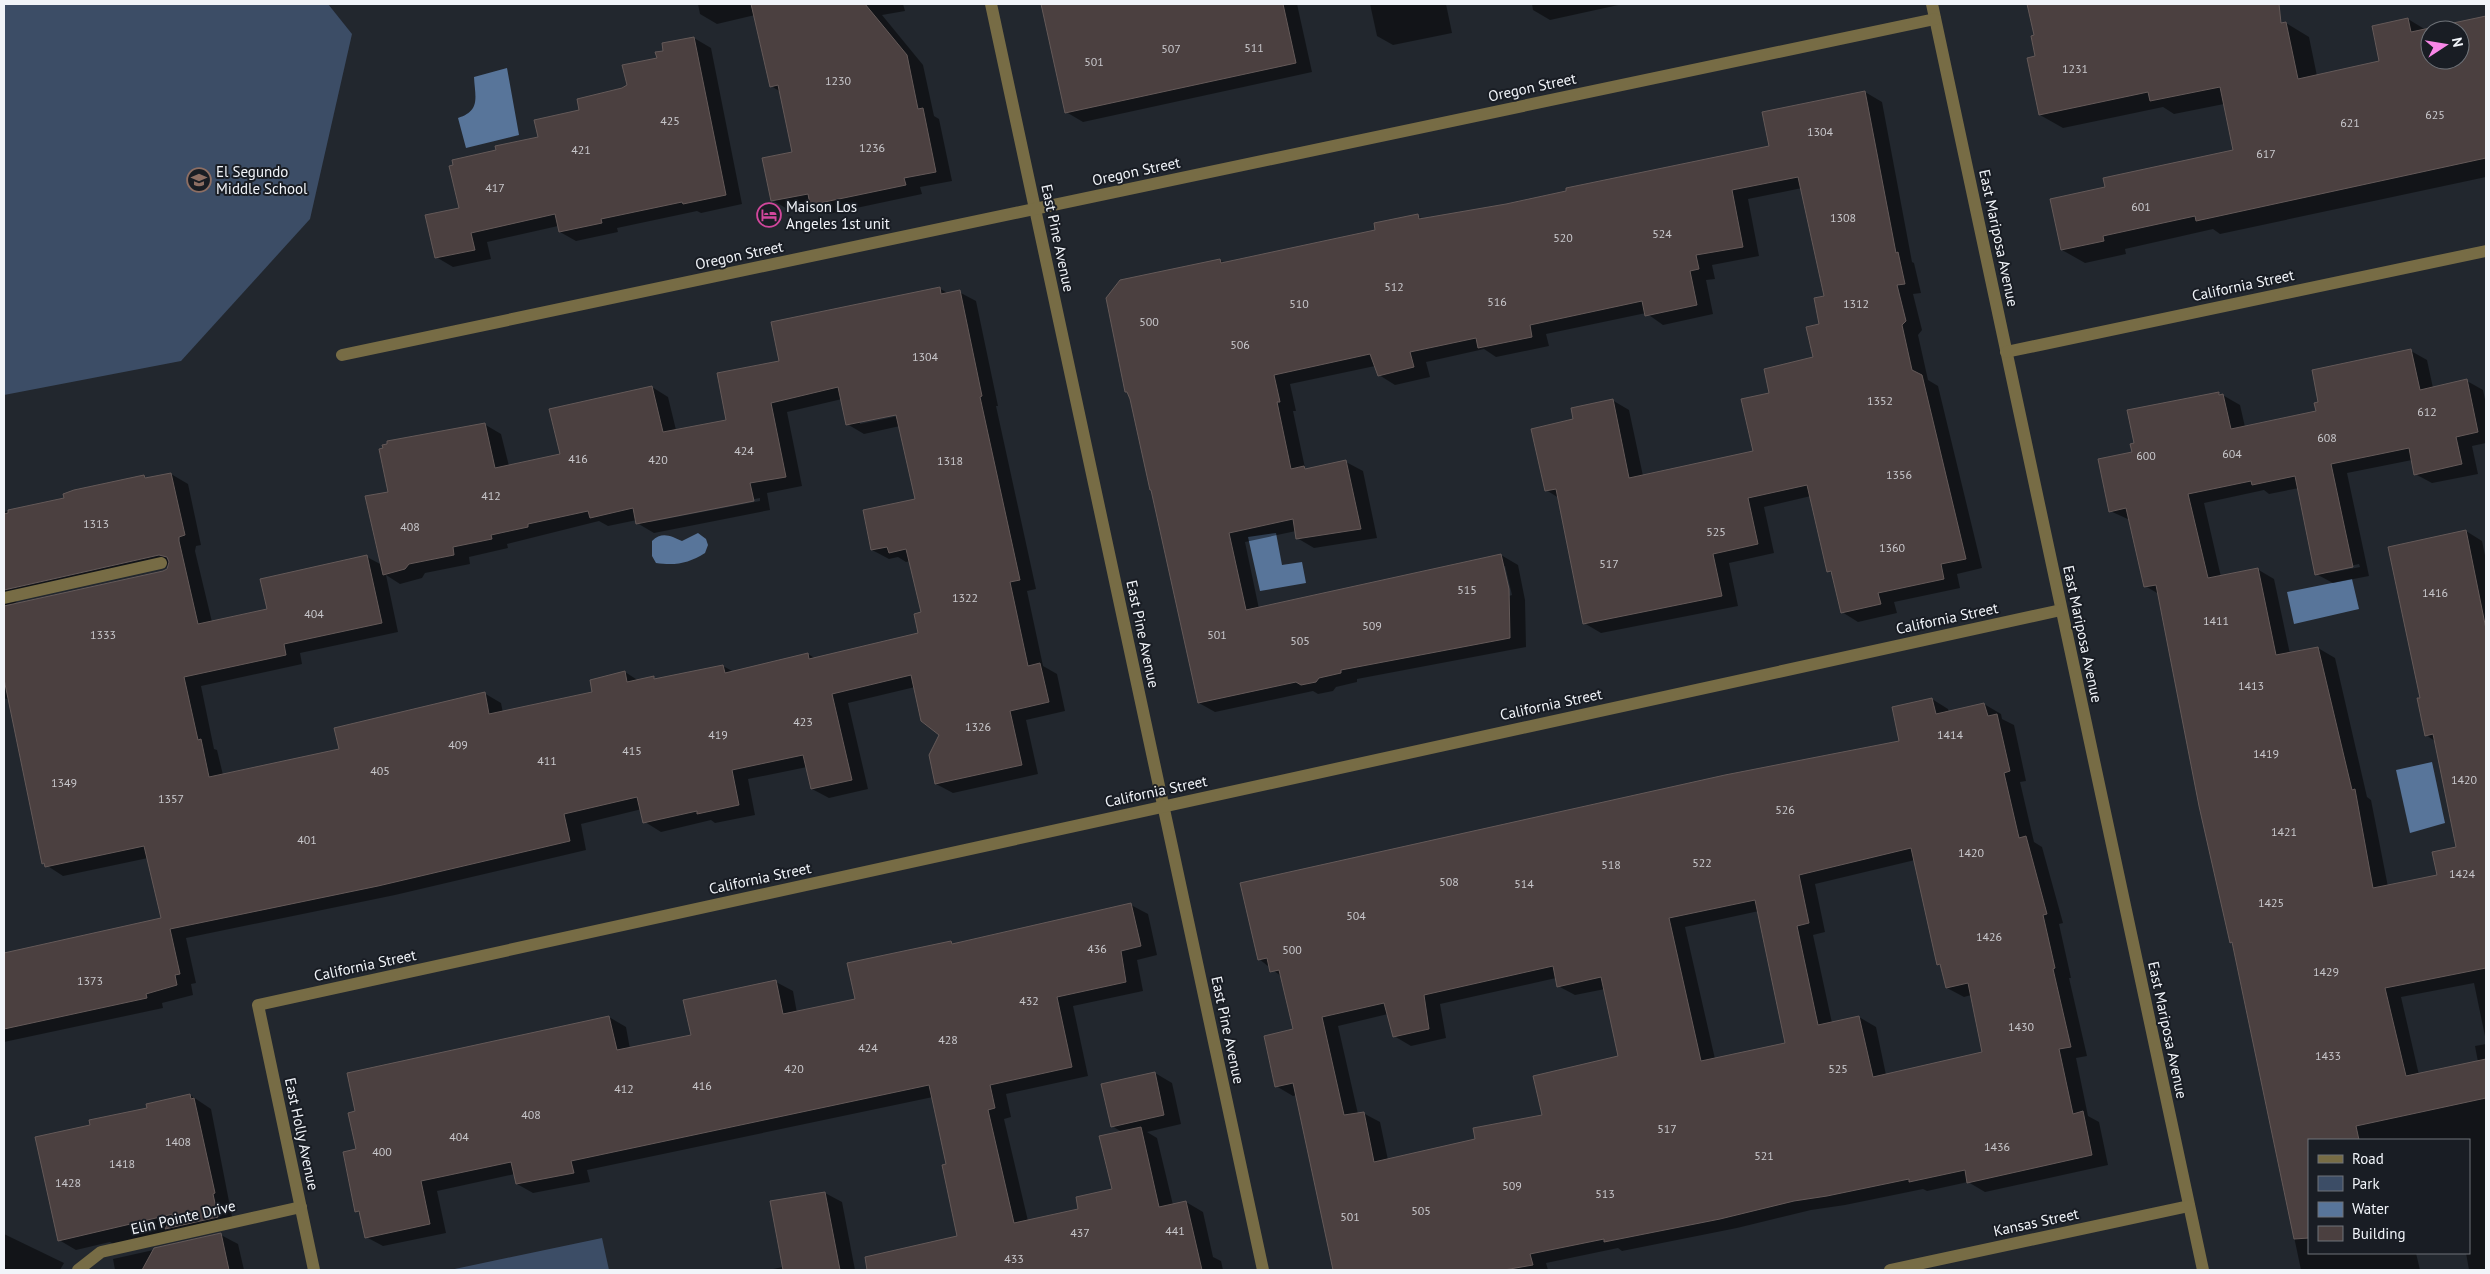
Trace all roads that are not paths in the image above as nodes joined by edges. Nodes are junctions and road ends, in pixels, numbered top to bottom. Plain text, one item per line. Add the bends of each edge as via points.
1 (991, 4) edge
2 (1932, 4) edge
3 (1936, 18) junction
4 (1035, 209) junction
5 (2486, 251) edge
6 (2006, 352) junction
7 (342, 355) dead end
8 (161, 564) dead end
9 (4, 598) edge
10 (2061, 610) junction
11 (1163, 806) junction
12 (258, 1005) joint
13 (300, 1206) junction
14 (2189, 1206) junction
15 (78, 1270) edge
16 (314, 1270) edge
17 (1263, 1270) edge
18 (1890, 1270) edge
19 (2203, 1270) edge

1 - 4 street, East Pine Avenue
2 - 3 street, East Mariposa Avenue
3 - 4 street, Oregon Street
3 - 6 street, East Mariposa Avenue
4 - 7 street, Oregon Street
4 - 11 street, East Pine Avenue
5 - 6 street, California Street
6 - 10 street, East Mariposa Avenue
8 - 9 street
10 - 11 street, California Street
10 - 14 street, East Mariposa Avenue
11 - 12 street, California Street
11 - 17 street, East Pine Avenue
12 - 13 street, East Holly Avenue
13 - 15 street, Elin Pointe Drive via 101,1252
13 - 16 street, East Holly Avenue
14 - 18 street, Kansas Street
14 - 19 street, East Mariposa Avenue

